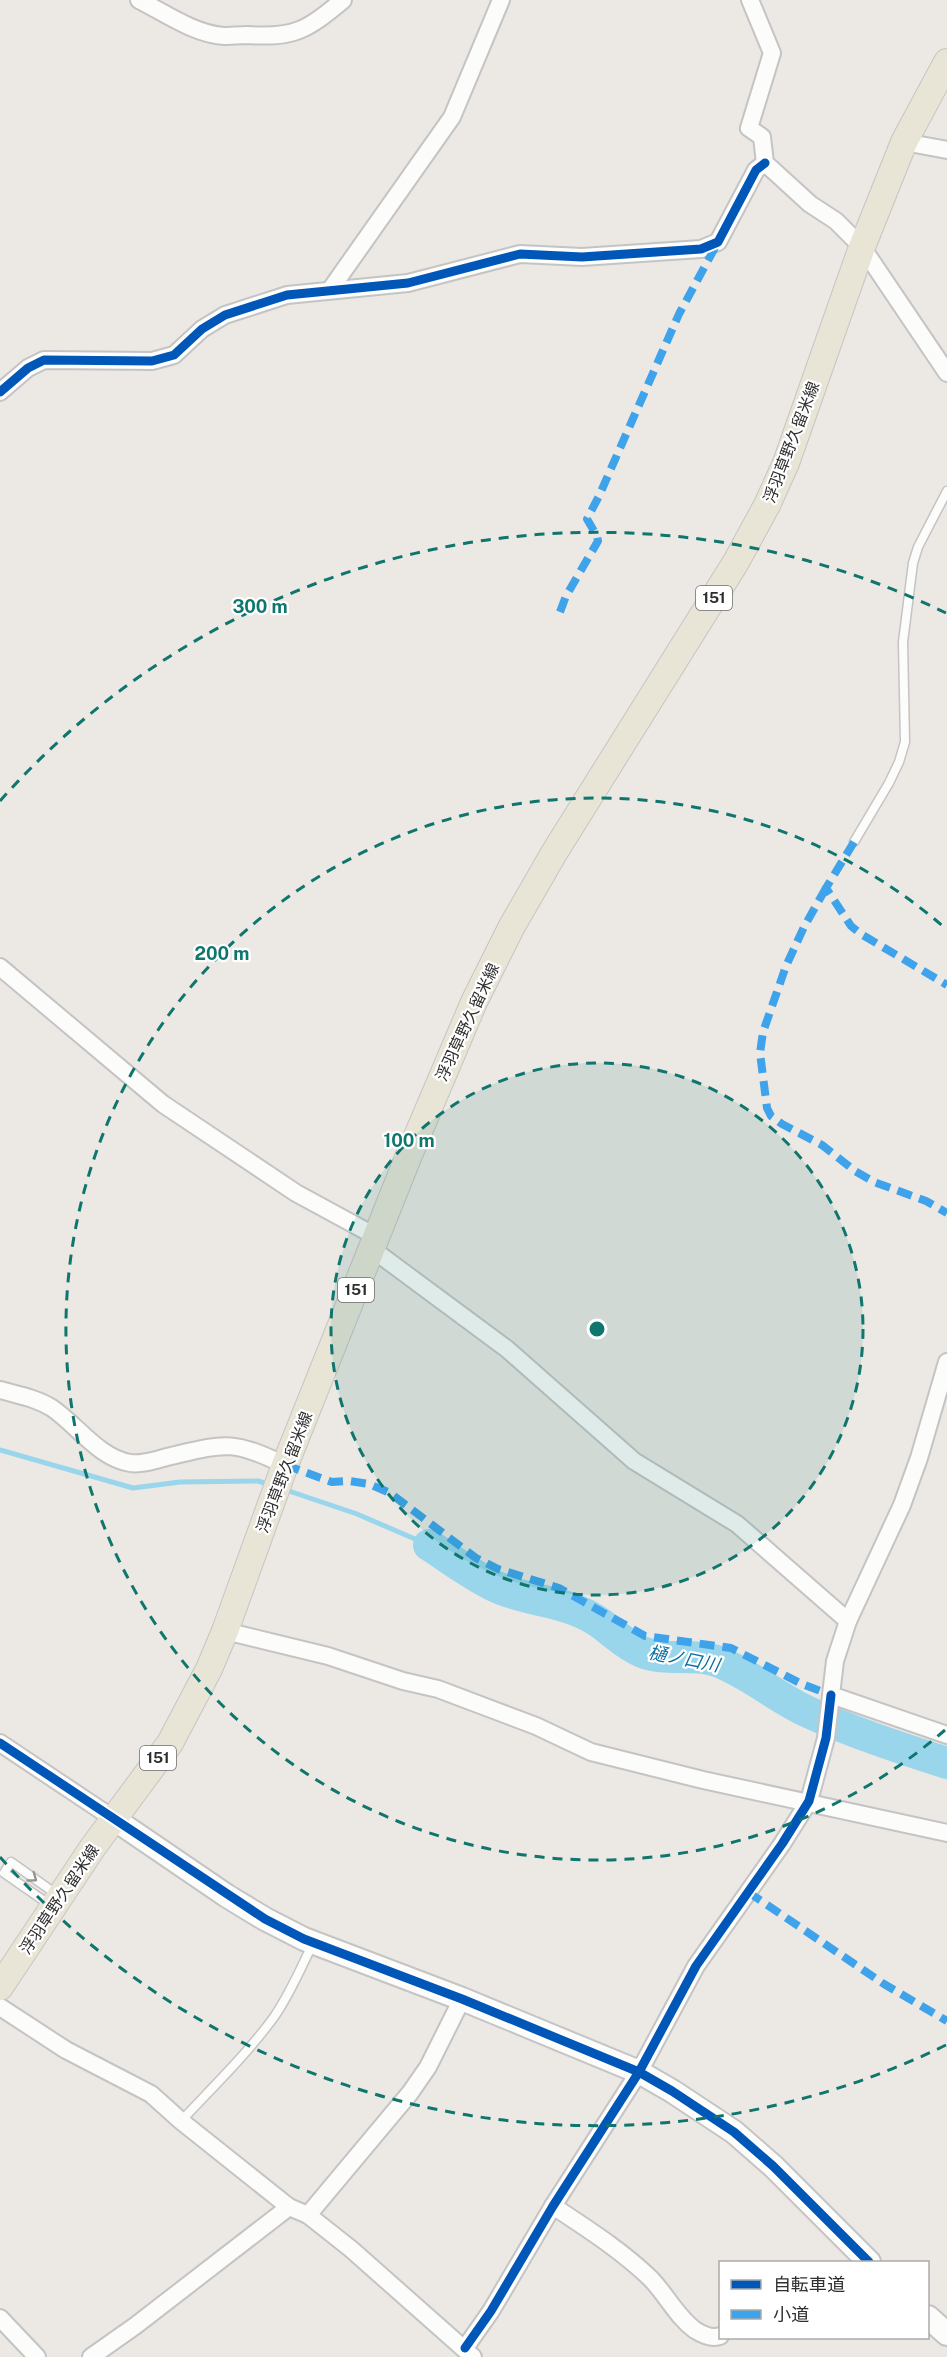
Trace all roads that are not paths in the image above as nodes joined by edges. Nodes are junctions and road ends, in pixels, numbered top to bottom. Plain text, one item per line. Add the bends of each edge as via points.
1 (139, 0) edge
2 (343, 0) edge
3 (501, 0) edge
4 (750, 0) edge
5 (947, 62) edge
6 (904, 142) junction
7 (947, 150) edge
8 (765, 163) junction
9 (862, 247) junction
10 (330, 290) junction
11 (947, 373) edge
12 (0, 392) edge
13 (947, 491) edge
14 (854, 842) dead end
15 (0, 967) edge
16 (375, 1243) junction
17 (947, 1362) edge
18 (0, 1390) edge
19 (283, 1469) junction
20 (848, 1621) junction
21 (225, 1631) junction
22 (831, 1700) junction
23 (947, 1735) edge
24 (0, 1743) edge
25 (809, 1801) junction
26 (114, 1819) junction
27 (947, 1833) edge
28 (56, 1902) junction
29 (313, 1942) junction
30 (0, 1987) edge
31 (462, 1999) junction
32 (0, 2007) edge
33 (639, 2072) junction
34 (181, 2121) junction
35 (553, 2206) junction
36 (289, 2207) junction
37 (308, 2215) junction
38 (868, 2261) edge
39 (0, 2318) edge
40 (929, 2319) edge
41 (947, 2334) edge
42 (719, 2336) edge
43 (469, 2352) edge
44 (37, 2357) edge
45 (92, 2357) edge

1 - 2 street via 199,30 222,36 267,38 290,35
3 - 10 street via 452,117
4 - 8 street via 772,53 748,128 762,137
5 - 6 main road, 浮羽草野久留米線 / 151
6 - 7 street
6 - 9 main road, 浮羽草野久留米線 / 151
8 - 9 street
8 - 10 street via 756,170 717,242 701,249 582,256 520,254 408,282
9 - 11 street
9 - 16 main road, 浮羽草野久留米線 / 151 via 786,463 767,505 736,562 512,926 442,1073
10 - 12 street via 286,295 225,315 202,329 174,355 152,361 44,360
13 - 14 lane via 913,563 903,642 905,742 889,783
15 - 16 street via 163,1104
16 - 19 main road, 浮羽草野久留米線 / 151
16 - 20 street via 507,1349 634,1461 736,1524
17 - 20 street via 902,1505
18 - 19 street via 40,1401 118,1460 145,1462 217,1445 237,1445
19 - 21 main road, 浮羽草野久留米線 / 151
20 - 22 street via 835,1661
21 - 25 street via 438,1689 536,1726 591,1752
21 - 26 main road, 浮羽草野久留米線 / 151 via 170,1743
22 - 23 street
22 - 25 street via 826,1738
24 - 26 street
25 - 27 street
25 - 33 street via 696,1966
26 - 28 main road, 浮羽草野久留米線 / 151
26 - 29 street via 246,1907
28 -> 28 lane via 4,1873 11,1862
28 - 30 main road, 浮羽草野久留米線 / 151
29 - 31 street
29 - 34 lane via 274,2015
31 - 33 street
31 - 37 street via 428,2067 410,2093
32 - 34 street via 66,2049 151,2094
33 - 35 street
33 - 38 street via 734,2132
34 - 36 street
35 - 42 street via 650,2278 697,2331 713,2338
35 - 43 street
36 - 37 street
36 - 45 street
37 - 43 street
39 - 44 street
40 - 41 street

